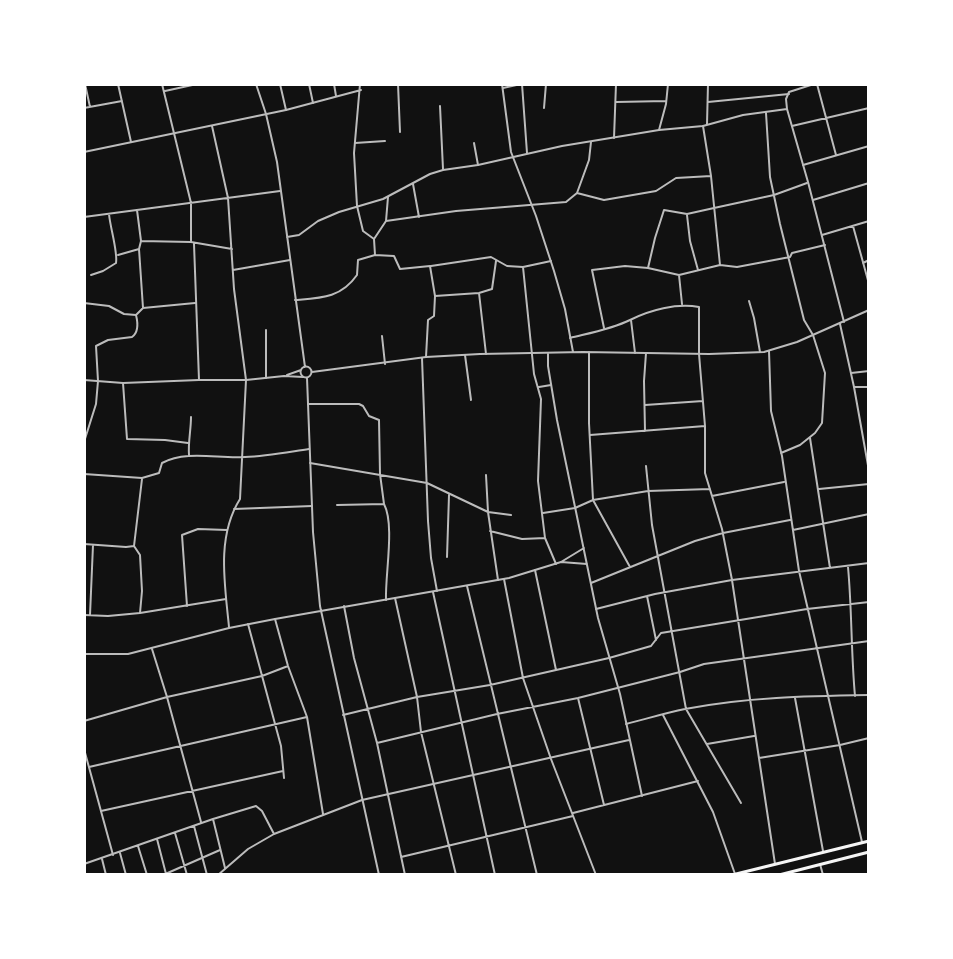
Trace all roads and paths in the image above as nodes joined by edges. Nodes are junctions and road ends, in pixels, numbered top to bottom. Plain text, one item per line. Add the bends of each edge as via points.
1 (85, 84) edge
2 (118, 84) edge
3 (162, 84) edge
4 (197, 84) edge
5 (256, 84) edge
6 (280, 84) edge
7 (309, 84) edge
8 (334, 84) edge
9 (360, 84) edge
10 (398, 84) edge
11 (521, 84) edge
12 (546, 84) edge
13 (616, 84) edge
14 (668, 84) edge
15 (708, 84) edge
16 (815, 84) edge
17 (502, 86) edge
18 (361, 90) junction
19 (164, 92) junction
20 (789, 94) junction
21 (336, 96) junction
22 (122, 101) junction
23 (666, 101) junction
24 (616, 102) junction
25 (708, 102) junction
26 (313, 103) junction
27 (440, 106) dead end
28 (90, 107) junction
29 (84, 108) edge
30 (544, 108) dead end
31 (869, 108) edge
32 (787, 109) junction
33 (286, 110) junction
34 (766, 113) junction
35 (266, 114) junction
36 (826, 117) junction
37 (707, 124) junction
38 (212, 126) junction
39 (703, 126) junction
40 (792, 126) junction
41 (659, 130) junction
42 (173, 132) junction
43 (400, 132) dead end
44 (614, 138) junction
45 (385, 141) dead end
46 (131, 142) junction
47 (591, 142) junction
48 (355, 143) junction
49 (474, 143) dead end
50 (869, 146) edge
51 (84, 152) edge
52 (527, 154) junction
53 (836, 155) junction
54 (513, 157) junction
55 (478, 165) junction
56 (803, 165) junction
57 (443, 170) junction
58 (711, 176) junction
59 (808, 182) junction
60 (869, 183) edge
61 (412, 184) junction
62 (280, 191) junction
63 (577, 193) junction
64 (774, 195) junction
65 (388, 197) junction
66 (228, 198) junction
67 (813, 200) junction
68 (191, 203) junction
69 (531, 204) junction
70 (357, 206) junction
71 (714, 208) junction
72 (137, 210) junction
73 (109, 214) junction
74 (687, 214) junction
75 (84, 216) edge
76 (419, 217) junction
77 (386, 221) junction
78 (869, 221) edge
79 (853, 226) junction
80 (822, 235) junction
81 (287, 237) junction
82 (374, 240) junction
83 (141, 241) junction
84 (193, 243) junction
85 (825, 245) junction
86 (139, 249) junction
87 (232, 249) junction
88 (117, 255) junction
89 (375, 255) junction
90 (790, 257) junction
91 (290, 260) junction
92 (496, 260) junction
93 (869, 260) edge
94 (551, 261) junction
95 (862, 263) junction
96 (720, 265) junction
97 (430, 266) junction
98 (523, 267) junction
99 (648, 268) junction
100 (233, 270) junction
101 (698, 270) junction
102 (91, 275) dead end
103 (679, 275) junction
104 (869, 285) edge
105 (480, 293) junction
106 (435, 296) junction
107 (296, 300) junction
108 (749, 301) dead end
109 (84, 303) edge
110 (195, 303) junction
111 (682, 304) junction
112 (143, 308) junction
113 (869, 310) edge
114 (136, 315) junction
115 (631, 320) junction
116 (842, 323) junction
117 (604, 328) junction
118 (266, 330) dead end
119 (813, 335) junction
120 (382, 336) dead end
121 (570, 338) junction
122 (769, 351) junction
123 (548, 352) junction
124 (573, 352) junction
125 (589, 352) junction
126 (635, 352) junction
127 (760, 352) junction
128 (532, 353) junction
129 (646, 353) junction
130 (486, 354) junction
131 (699, 354) junction
132 (465, 356) junction
133 (426, 357) junction
134 (422, 358) junction
135 (385, 364) junction
136 (305, 367) junction
137 (301, 370) junction
138 (869, 371) edge
139 (312, 372) junction
140 (851, 373) junction
141 (284, 376) junction
142 (303, 377) junction
143 (266, 378) junction
144 (307, 378) junction
145 (84, 380) edge
146 (199, 380) junction
147 (246, 380) junction
148 (98, 381) junction
149 (123, 383) junction
150 (551, 385) junction
151 (538, 387) junction
152 (854, 387) junction
153 (869, 387) edge
154 (471, 400) dead end
155 (703, 401) junction
156 (308, 404) junction
157 (645, 405) junction
158 (191, 417) dead end
159 (705, 426) junction
160 (645, 432) junction
161 (590, 435) junction
162 (810, 438) junction
163 (84, 442) edge
164 (188, 443) junction
165 (309, 449) junction
166 (781, 453) junction
167 (189, 455) junction
168 (243, 458) junction
169 (310, 463) junction
170 (646, 466) dead end
171 (869, 469) edge
172 (84, 474) edge
173 (380, 474) junction
174 (486, 475) dead end
175 (142, 478) junction
176 (784, 482) junction
177 (427, 483) junction
178 (869, 484) edge
179 (710, 489) junction
180 (819, 489) junction
181 (648, 491) junction
182 (449, 495) junction
183 (712, 496) junction
184 (593, 500) junction
185 (384, 504) junction
186 (337, 505) dead end
187 (312, 506) junction
188 (575, 508) junction
189 (234, 509) junction
190 (488, 512) junction
191 (543, 513) junction
192 (869, 514) edge
193 (511, 515) dead end
194 (790, 520) junction
195 (824, 523) junction
196 (226, 530) junction
197 (490, 531) junction
198 (792, 531) junction
199 (723, 533) junction
200 (545, 538) junction
201 (84, 544) edge
202 (93, 545) junction
203 (134, 546) junction
204 (584, 548) junction
205 (658, 556) junction
206 (447, 557) dead end
207 (561, 562) junction
208 (869, 563) edge
209 (556, 564) junction
210 (587, 564) junction
211 (848, 566) junction
212 (630, 567) junction
213 (830, 568) junction
214 (535, 570) junction
215 (799, 571) junction
216 (504, 579) junction
217 (498, 580) junction
218 (732, 580) junction
219 (591, 583) junction
220 (467, 586) junction
221 (435, 592) junction
222 (665, 592) junction
223 (647, 596) junction
224 (395, 598) junction
225 (226, 599) junction
226 (386, 600) junction
227 (869, 602) edge
228 (852, 605) junction
229 (187, 606) junction
230 (344, 606) junction
231 (596, 609) junction
232 (807, 609) junction
233 (321, 611) junction
234 (140, 613) junction
235 (84, 615) edge
236 (90, 615) junction
237 (275, 619) junction
238 (739, 620) junction
239 (248, 624) junction
240 (229, 628) junction
241 (673, 631) junction
242 (656, 640) junction
243 (869, 641) edge
244 (851, 643) junction
245 (816, 648) junction
246 (152, 649) junction
247 (84, 654) edge
248 (609, 658) junction
249 (744, 659) junction
250 (288, 666) junction
251 (556, 670) junction
252 (680, 672) junction
253 (262, 676) junction
254 (523, 678) junction
255 (490, 685) junction
256 (618, 687) junction
257 (455, 689) junction
258 (827, 696) junction
259 (855, 696) junction
260 (869, 696) edge
261 (167, 697) junction
262 (417, 697) junction
263 (579, 698) junction
264 (795, 698) junction
265 (750, 700) junction
266 (535, 708) junction
267 (686, 709) junction
268 (368, 710) junction
269 (497, 714) junction
270 (343, 715) junction
271 (663, 715) junction
272 (307, 717) junction
273 (84, 721) edge
274 (461, 722) junction
275 (626, 724) junction
276 (274, 725) junction
277 (421, 732) junction
278 (755, 736) junction
279 (869, 738) edge
280 (629, 740) junction
281 (377, 743) junction
282 (707, 744) junction
283 (840, 745) junction
284 (180, 748) junction
285 (84, 749) edge
286 (590, 749) junction
287 (804, 750) junction
288 (759, 758) junction
289 (551, 759) junction
290 (512, 766) junction
291 (89, 767) junction
292 (284, 771) junction
293 (471, 775) junction
294 (284, 778) dead end
295 (698, 781) junction
296 (433, 783) junction
297 (193, 789) junction
298 (388, 793) junction
299 (642, 796) junction
300 (362, 800) junction
301 (741, 803) dead end
302 (604, 805) junction
303 (101, 811) junction
304 (323, 814) junction
305 (573, 814) junction
306 (213, 819) junction
307 (202, 823) junction
308 (194, 826) junction
309 (527, 827) junction
310 (175, 833) junction
311 (274, 834) junction
312 (486, 838) junction
313 (157, 839) junction
314 (869, 841) edge
315 (862, 843) junction
316 (138, 846) junction
317 (449, 847) junction
318 (220, 850) junction
319 (823, 852) junction
320 (869, 852) edge
321 (120, 853) junction
322 (113, 855) junction
323 (202, 857) junction
324 (401, 857) junction
325 (102, 859) junction
326 (84, 864) edge
327 (776, 864) junction
328 (820, 864) junction
329 (184, 865) junction
330 (225, 868) junction
331 (220, 874) edge
332 (106, 875) edge
333 (126, 875) edge
334 (147, 875) edge
335 (165, 875) edge
336 (187, 875) edge
337 (207, 875) edge
338 (379, 875) edge
339 (405, 875) edge
340 (456, 875) edge
341 (495, 875) edge
342 (537, 875) edge
343 (596, 875) edge
344 (733, 875) edge
345 (779, 875) edge
346 (823, 875) edge

1 - 28 street
2 - 22 street
3 - 19 street
4 - 19 street
5 - 35 street
6 - 33 street
7 - 26 street
8 - 21 street
9 - 18 street
10 - 43 street
11 - 17 street
11 - 52 street
12 - 30 street
13 - 24 street
14 - 23 street
15 - 25 street
16 - 20 street
16 - 36 street
17 - 54 street
18 - 21 street
18 - 48 street
19 - 42 street
20 - 25 street
20 - 32 street
21 - 26 street
22 - 28 street
22 - 46 street
23 - 24 street
23 - 41 street
24 - 44 street
25 - 37 street
26 - 33 street
27 - 57 street
28 - 29 street
31 - 36 street
32 - 34 street
32 - 40 street
33 - 35 street
34 - 37 street
34 - 64 street
35 - 38 street
35 - 62 street
36 - 40 street
36 - 53 street
37 - 39 street
38 - 42 street
38 - 66 street
39 - 41 street
39 - 58 street
40 - 56 street
41 - 44 street
42 - 46 street
42 - 68 street
44 - 47 street
45 - 48 street
46 - 51 street
47 - 52 street
47 - 63 street
48 - 70 street
49 - 55 street
50 - 53 street
52 - 54 street
53 - 56 street
54 - 55 street
54 - 69 street
55 - 57 street
56 - 59 street
57 - 61 street
58 - 63 street via 676,178 656,191 604,200
58 - 71 street
59 - 64 street
59 - 67 street
60 - 67 street
61 - 65 street
61 - 76 street
62 - 66 street
62 - 81 street
63 - 69 street via 566,202
64 - 71 street
64 - 90 street
65 - 70 street
65 - 77 street
66 - 68 street
66 - 87 street
67 - 80 street
68 - 72 street
68 - 84 street
69 - 76 street
69 - 94 street
70 - 81 street
70 - 82 street via 363,231
71 - 74 street
71 - 96 street
72 - 73 street
72 - 83 street
73 - 75 street
73 - 88 street
74 - 99 street via 664,210
74 - 101 street
76 - 77 street
77 - 82 street
78 - 79 street
79 - 80 street
79 - 95 street
80 - 85 street
81 - 91 street
82 - 89 street
83 - 84 street
83 - 86 street
84 - 87 street
84 - 110 street
85 - 90 street via 792,253
85 - 116 street
86 - 88 street
86 - 112 street
87 - 100 street
88 - 102 street via 114,265
89 - 97 street via 394,256 400,269
89 - 107 street via 358,260 357,275 337,294
90 - 96 street via 737,267
90 - 119 street via 804,320
91 - 100 street
91 - 107 street
92 - 97 street via 491,257
92 - 98 street via 507,266
92 - 105 street via 492,289
93 - 95 street
94 - 98 street
94 - 121 street
95 - 104 street
96 - 101 street
97 - 106 street
98 - 128 street
99 - 103 street
99 - 117 street via 592,270
100 - 147 street
101 - 103 street
103 - 111 street
105 - 106 street
105 - 130 street
106 - 133 street via 434,316 428,320 426,331
107 - 136 street
108 - 127 street
109 - 114 street
110 - 112 street
110 - 146 street
111 - 115 street
111 - 131 street via 699,307
112 - 114 street
113 - 116 street
114 - 148 street via 135,335 96,346
115 - 117 street
115 - 126 street
116 - 119 street
116 - 140 street
117 - 121 street
118 - 143 street
119 - 122 street
119 - 162 street via 825,373 822,423
120 - 135 street
121 - 124 street
122 - 127 street
122 - 166 street via 771,411
123 - 124 street
123 - 128 street
123 - 150 street
124 - 125 street
125 - 126 street
125 - 161 street
126 - 129 street
127 - 131 street
128 - 130 street
128 - 151 street
129 - 131 street
129 - 157 street
130 - 132 street
131 - 155 street
132 - 133 street
132 - 154 street
133 - 134 street
134 - 135 street
134 - 177 street
135 - 139 street
136 - 137 street
136 - 139 street
137 - 141 street
137 - 142 street
138 - 140 street
139 - 144 street
140 - 152 street
141 - 142 street
141 - 143 street
142 - 144 street
143 - 147 street
144 - 156 street
145 - 148 street
146 - 147 street
146 - 149 street
147 - 168 street
148 - 149 street
148 - 163 street via 96,404
149 - 164 street via 127,439
150 - 151 street
150 - 188 street
151 - 191 street via 542,411 538,482
152 - 153 street
152 - 171 street
155 - 157 street
155 - 159 street
156 - 165 street
156 - 173 street via 358,404 369,416 380,420
157 - 160 street
158 - 164 street
159 - 160 street
159 - 179 street via 705,473
160 - 161 street
161 - 184 street
162 - 166 street
162 - 180 street
164 - 167 street
165 - 168 street
165 - 169 street
166 - 176 street
167 - 168 street
167 - 175 street via 168,460 162,463 159,473
168 - 189 street via 240,500
169 - 173 street
169 - 187 street
170 - 181 street
172 - 175 street
173 - 177 street
173 - 185 street
174 - 190 street
175 - 203 street
176 - 183 street
176 - 194 street
177 - 182 street
177 - 221 street
178 - 180 street
179 - 181 street
179 - 183 street
180 - 195 street
181 - 184 street
181 - 205 street
182 - 190 street
182 - 206 street
183 - 199 street
184 - 188 street
184 - 212 street
185 - 186 street
185 - 226 street via 388,513
187 - 189 street
187 - 233 street
188 - 191 street
188 - 204 street
189 - 196 street
190 - 193 street
190 - 197 street
191 - 200 street
192 - 195 street
194 - 198 street
194 - 199 street
195 - 198 street
195 - 213 street
196 - 225 street
196 - 229 street via 198,529 182,535
197 - 200 street via 522,539
197 - 217 street
198 - 215 street
199 - 205 street
199 - 218 street
200 - 209 street
201 - 202 street
202 - 203 street
202 - 236 street
203 - 234 street via 140,555
204 - 207 street
204 - 210 street
205 - 212 street
205 - 222 street
207 - 209 street
207 - 210 street
208 - 211 street
209 - 214 street
210 - 219 street
211 - 213 street
211 - 228 street
212 - 219 street
213 - 215 street
214 - 216 street
214 - 251 street
215 - 218 street
215 - 232 street
216 - 217 street
216 - 254 street
217 - 220 street
218 - 222 street
218 - 238 street
219 - 231 street
220 - 221 street
220 - 255 street
221 - 224 street
221 - 257 street
222 - 223 street
222 - 241 street
223 - 231 street
223 - 242 street
224 - 226 street
224 - 262 street
225 - 229 street
225 - 240 street
226 - 230 street
227 - 228 street
228 - 232 street
228 - 244 street
229 - 234 street
230 - 233 street
230 - 268 street
231 - 248 street
232 - 238 street
232 - 245 street
233 - 237 street
233 - 270 street
234 - 236 street
235 - 236 street
237 - 239 street
237 - 250 street
238 - 241 street
238 - 249 street
239 - 240 street
239 - 253 street
240 - 246 street
241 - 242 street via 661,633
241 - 252 street
242 - 248 street via 651,646
243 - 244 street
244 - 245 street
244 - 259 street
245 - 249 street
245 - 258 street
246 - 247 street via 128,654
246 - 261 street
248 - 251 street
248 - 256 street
249 - 252 street via 704,664
249 - 265 street
250 - 253 street
250 - 272 street
251 - 254 street
252 - 256 street
252 - 267 street
253 - 261 street
253 - 276 street
254 - 255 street
254 - 266 street
255 - 257 street
255 - 269 street
256 - 263 street
256 - 275 street
257 - 262 street
257 - 274 street
258 - 259 street
258 - 264 street
258 - 283 street
259 - 260 street
261 - 273 street
261 - 284 street
262 - 268 street
262 - 277 street
263 - 266 street
263 - 286 street
264 - 265 street
264 - 287 street
265 - 267 street
265 - 278 street
266 - 269 street
266 - 289 street
267 - 271 street
267 - 282 street
268 - 270 street
268 - 281 street
269 - 274 street
269 - 290 street
270 - 300 street
271 - 275 street
271 - 295 street
272 - 276 street
272 - 304 street
274 - 277 street
274 - 293 street
275 - 280 street
276 - 284 street
276 - 292 street
277 - 281 street
277 - 296 street
278 - 282 street
278 - 288 street
279 - 283 street
280 - 286 street
280 - 299 street
281 - 298 street
282 - 301 street
283 - 287 street
283 - 315 street
284 - 291 street
284 - 297 street
285 - 291 street
286 - 289 street
286 - 302 street
287 - 288 street
287 - 319 street
288 - 327 street
289 - 290 street
289 - 305 street
290 - 293 street
290 - 309 street
291 - 303 street
292 - 294 street
292 - 297 street
293 - 296 street
293 - 312 street
295 - 299 street
295 - 344 street via 713,812
296 - 298 street
296 - 317 street
297 - 303 street
297 - 307 street
298 - 300 street
298 - 324 street
299 - 302 street
300 - 304 street
300 - 338 street
302 - 305 street
303 - 322 street
304 - 311 street
305 - 309 street
305 - 343 street
306 - 307 street
306 - 311 street via 256,806
306 - 318 street
307 - 308 street
308 - 310 street
308 - 323 street
309 - 312 street
309 - 342 street
310 - 313 street
310 - 329 street
311 - 330 street
312 - 317 street
312 - 341 street
313 - 316 street
313 - 335 street
314 - 315 main road
315 - 319 main road
316 - 321 street
316 - 334 street
317 - 324 street
317 - 340 street
318 - 323 street
318 - 330 street
319 - 327 main road
320 - 328 main road
321 - 322 street
321 - 333 street
322 - 325 street
323 - 329 street
323 - 337 street
324 - 339 street
325 - 326 street
325 - 332 street
327 - 344 main road
328 - 345 main road
328 - 346 street
329 - 335 street
329 - 336 street
330 - 331 street

